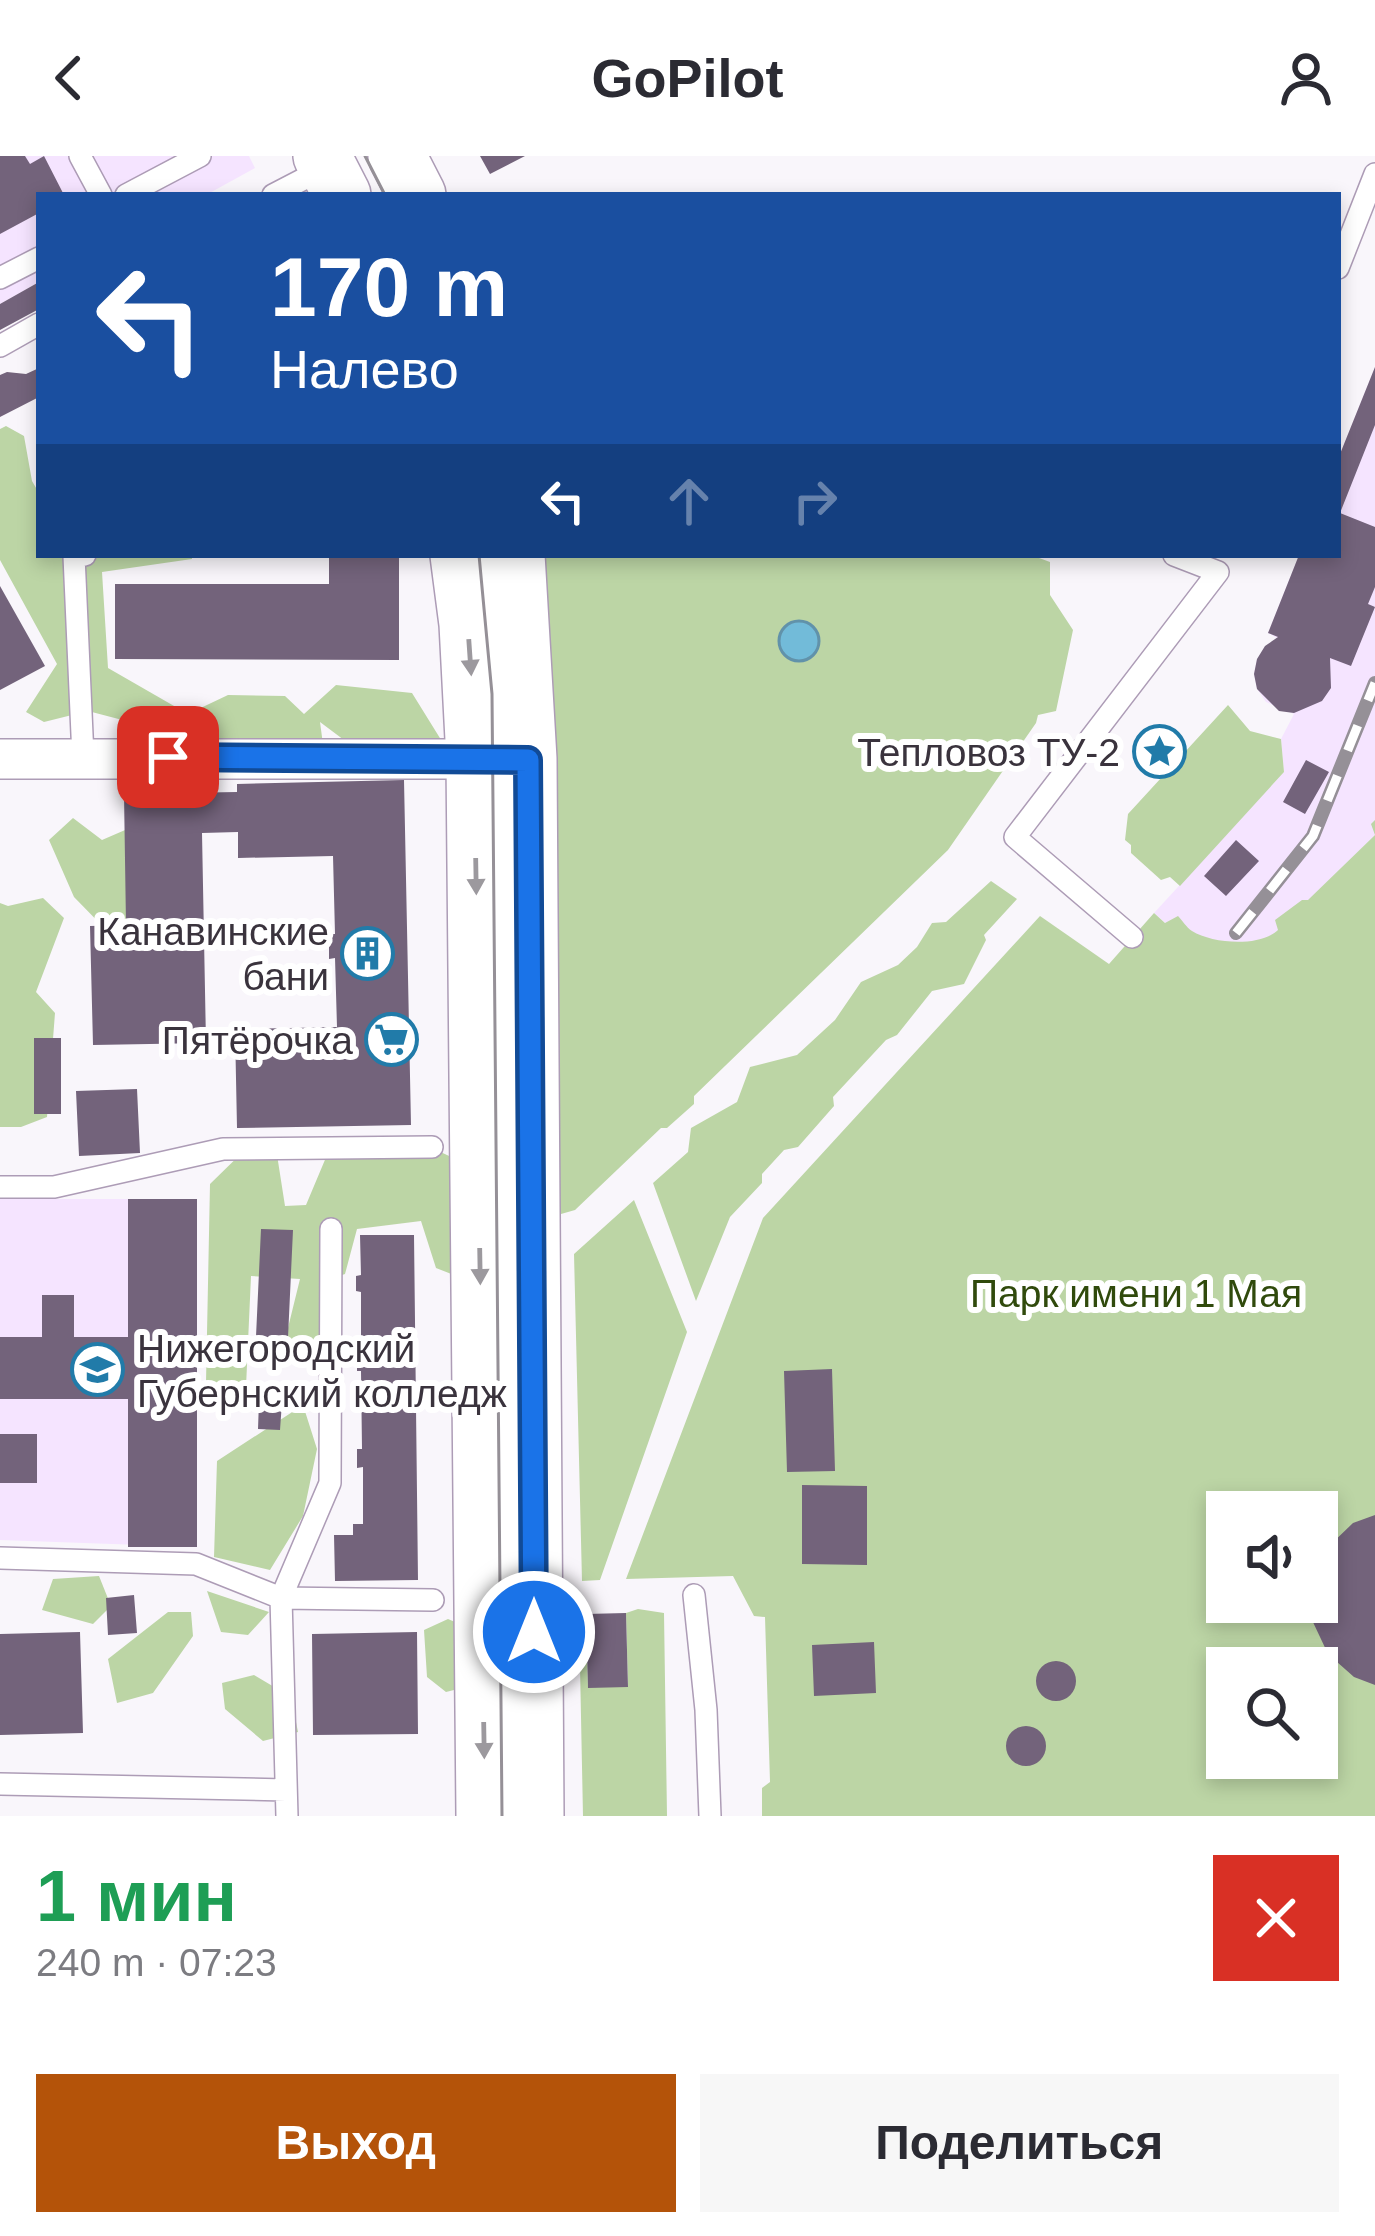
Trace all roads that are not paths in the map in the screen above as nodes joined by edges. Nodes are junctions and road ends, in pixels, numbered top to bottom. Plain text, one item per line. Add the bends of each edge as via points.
1 (80, 156) edge
2 (200, 156) edge
3 (397, 156) edge
4 (335, 168) edge
5 (1375, 174) edge
6 (99, 192) edge
7 (132, 192) edge
8 (280, 192) edge
9 (415, 192) edge
10 (36, 260) edge
11 (1341, 260) edge
12 (0, 278) edge
13 (36, 327) edge
14 (0, 346) edge
15 (74, 558) edge
16 (459, 558) edge
17 (516, 558) edge
18 (1221, 563) edge
19 (82, 757) junction
20 (0, 759) edge
21 (502, 759) junction
22 (1132, 937) dead end
23 (432, 1147) dead end
24 (0, 1187) edge
25 (331, 1229) dead end
26 (0, 1558) edge
27 (694, 1595) dead end
28 (281, 1598) junction
29 (433, 1600) dead end
30 (0, 1784) edge
31 (286, 1790) junction
32 (287, 1816) edge
33 (485, 1816) edge
34 (535, 1816) edge
35 (710, 1816) edge

1 - 6 lane
2 - 7 lane
3 - 9 main road
4 - 8 lane
5 - 11 lane
10 - 12 lane
13 - 14 lane
15 - 19 lane
16 -> 21 main road
17 - 21 main road
18 - 22 lane via 1015,837
19 - 20 street
19 - 21 street
21 -> 33 main road
21 - 34 main road
23 - 24 lane via 224,1149 54,1187
25 - 28 lane via 330,1483
26 - 28 lane via 196,1564
27 - 35 lane
28 - 29 lane
28 - 31 lane
30 - 31 lane
31 - 32 lane

